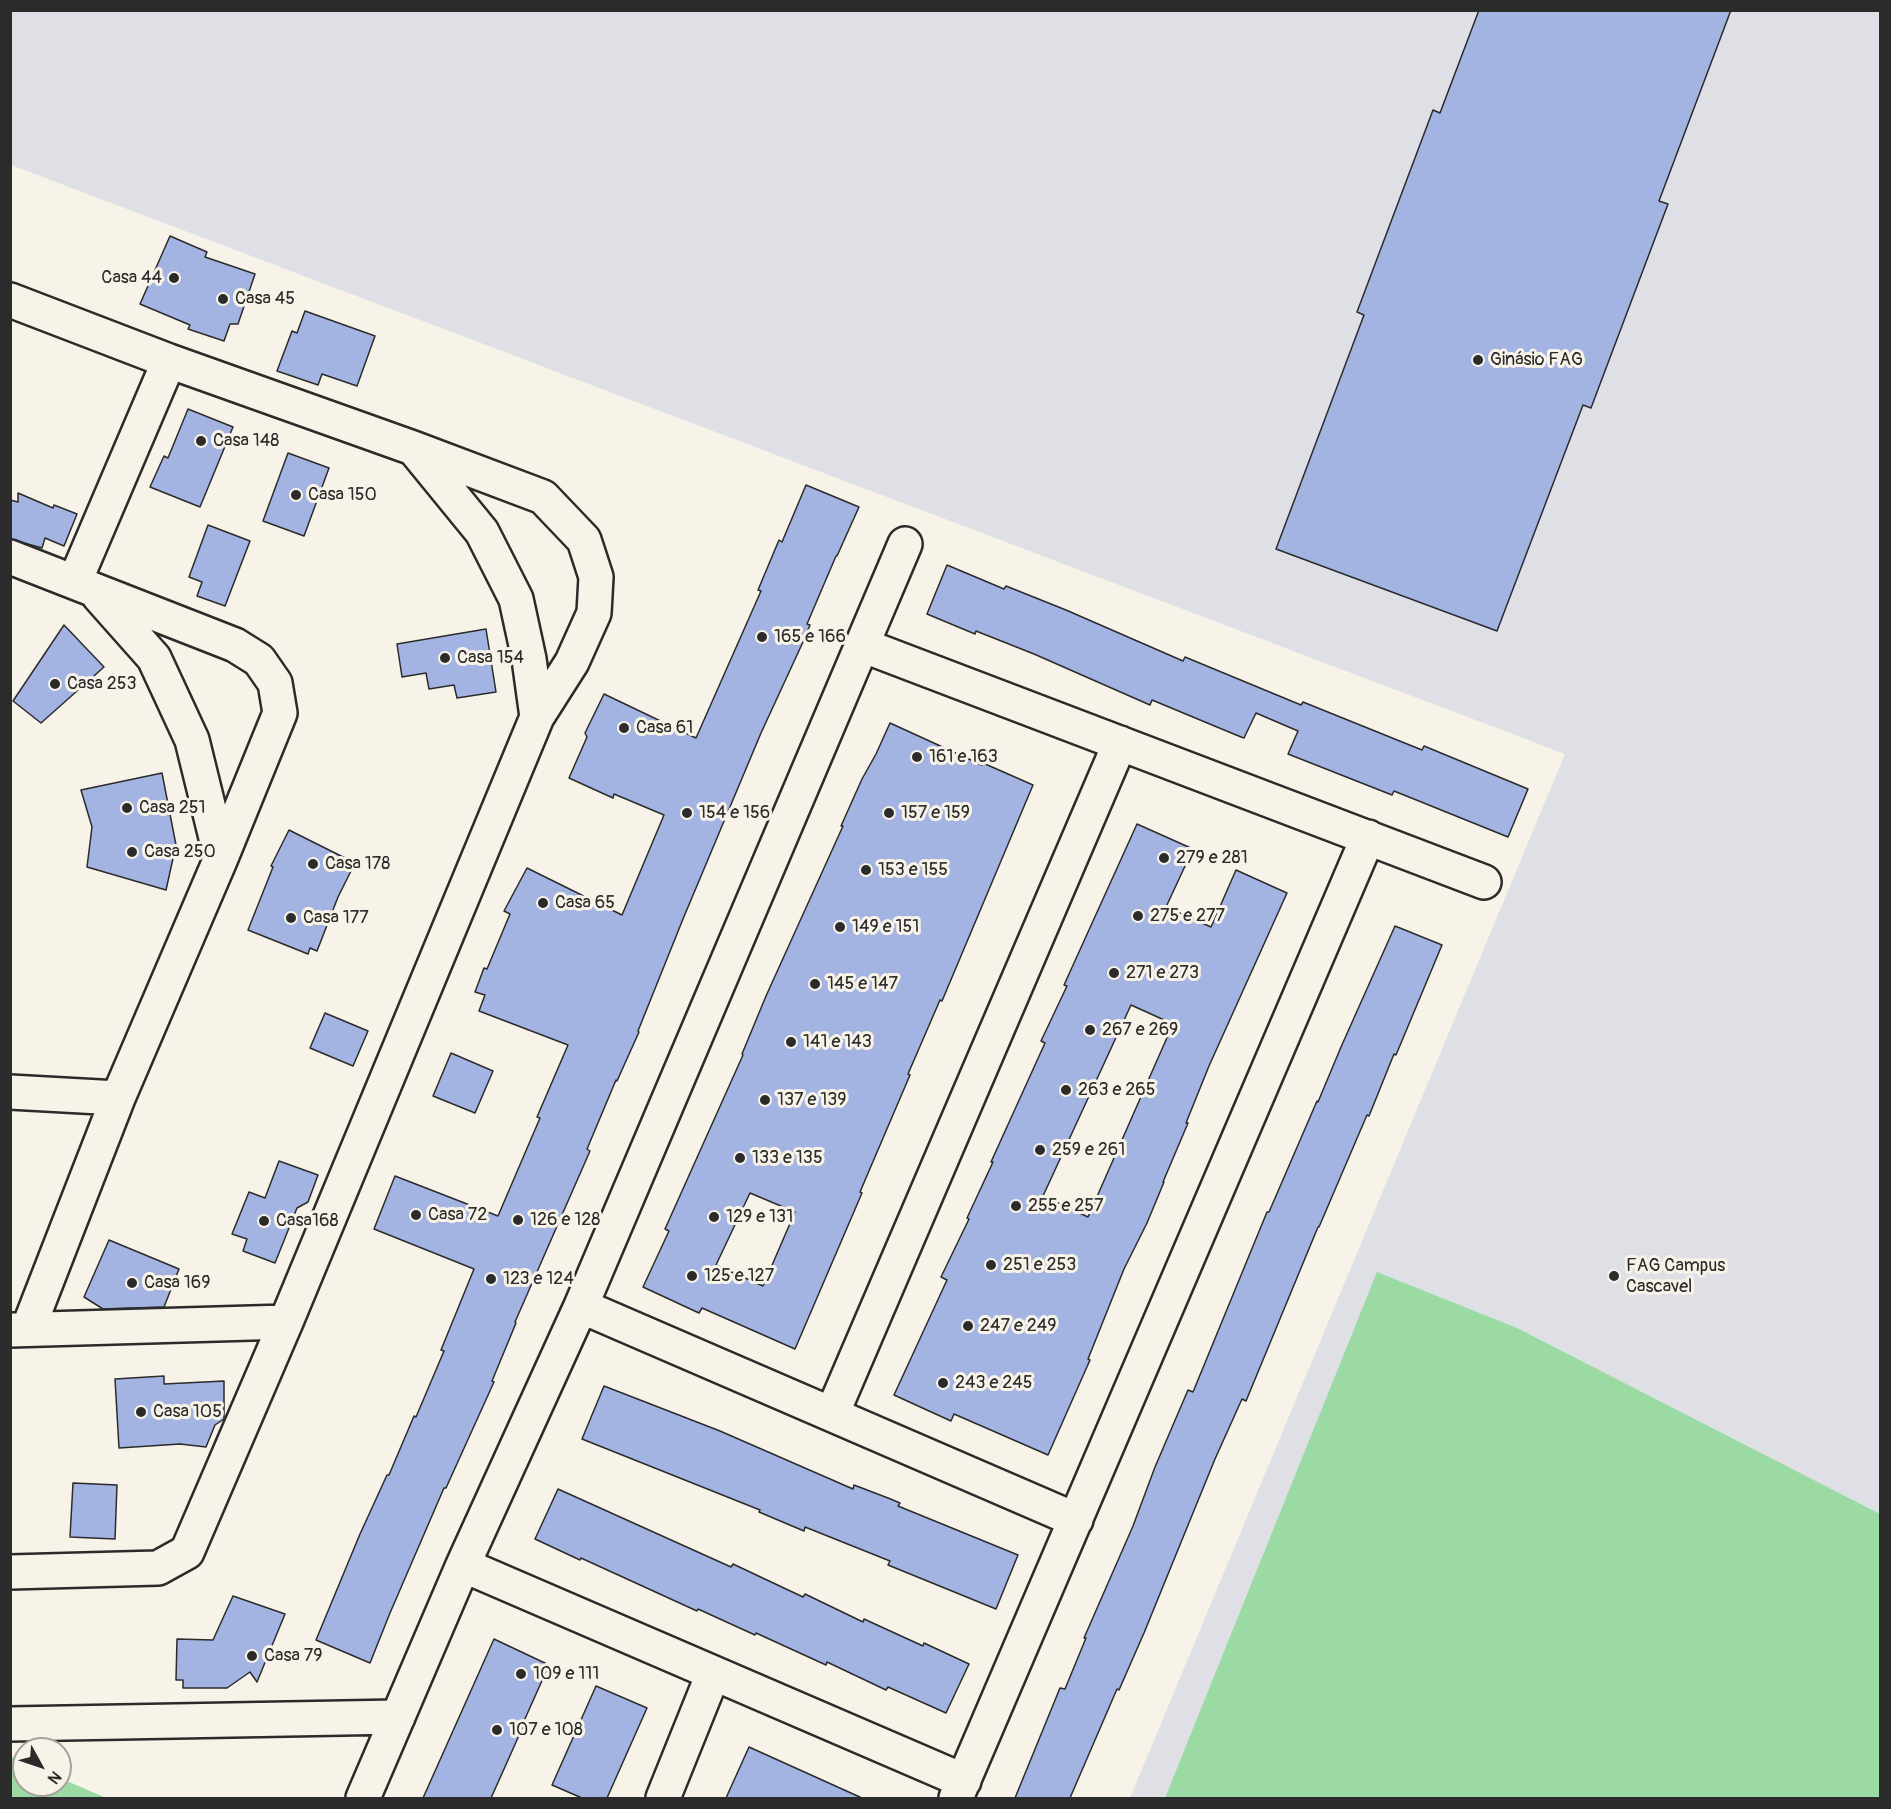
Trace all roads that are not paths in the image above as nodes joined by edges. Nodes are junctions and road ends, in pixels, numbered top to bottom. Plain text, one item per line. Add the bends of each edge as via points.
1 (10, 300) edge
2 (169, 361) junction
3 (413, 448) junction
4 (905, 544) dead end
5 (10, 557) edge
6 (85, 586) junction
7 (862, 645) junction
8 (537, 717) junction
9 (1120, 743) junction
10 (1368, 837) junction
11 (221, 858) junction
12 (1484, 882) dead end
13 (10, 1092) edge
14 (118, 1098) junction
15 (581, 1306) junction
16 (286, 1322) junction
17 (19, 1329) edge
18 (832, 1414) junction
19 (1076, 1520) junction
20 (463, 1566) junction
21 (10, 1572) edge
22 (713, 1674) junction
23 (398, 1718) junction
24 (10, 1724) edge
25 (960, 1790) edge
26 (363, 1798) edge
27 (663, 1798) edge

1 - 2 street
2 - 3 street
2 - 6 street
3 - 8 street via 482,532 516,599
3 - 8 street via 543,497 584,540 596,577 594,613 573,662
4 - 7 street
5 - 6 street
6 - 11 street via 154,658 192,740
6 - 11 street via 235,645 259,660 275,683 280,713
7 - 9 street
7 - 15 street
8 - 16 street
9 - 10 street
9 - 18 street
10 - 12 street
10 - 19 street
11 - 14 street
13 - 14 street
14 - 17 street
15 - 18 street
15 - 20 street
16 - 17 street
16 - 21 street via 187,1552 158,1568
18 - 19 street
19 - 25 street
20 - 22 street
20 - 23 street
22 - 25 street
22 - 27 street
23 - 24 street
23 - 26 street

